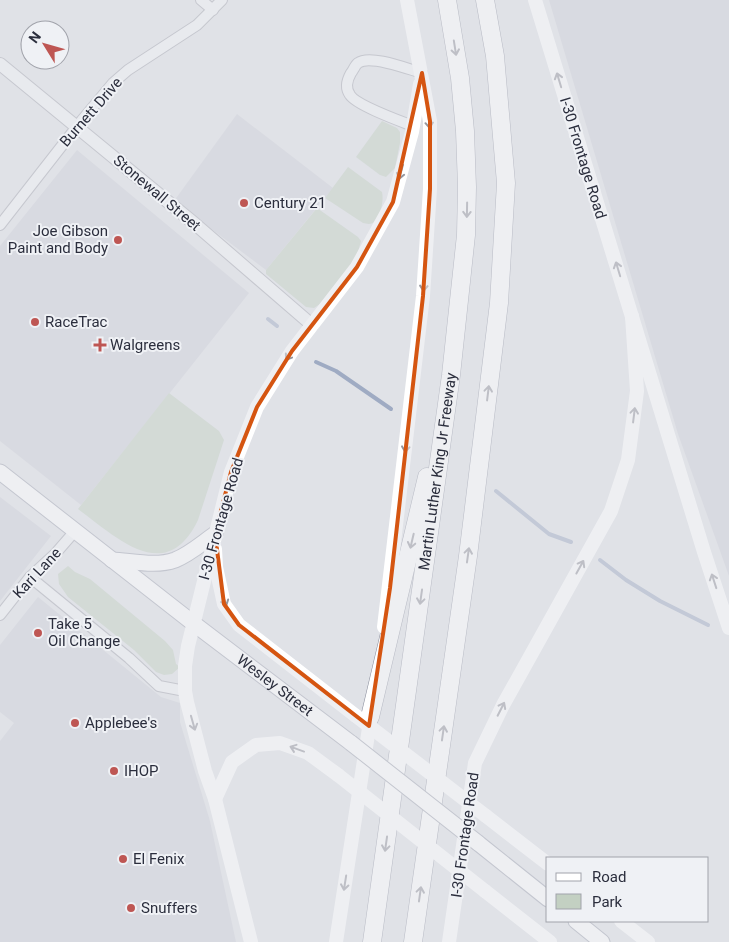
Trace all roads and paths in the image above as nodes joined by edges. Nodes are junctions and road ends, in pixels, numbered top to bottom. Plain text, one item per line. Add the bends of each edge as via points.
1 (200, 0) edge
2 (222, 0) edge
3 (407, 0) edge
4 (447, 0) edge
5 (485, 0) edge
6 (535, 0) edge
7 (213, 10) junction
8 (0, 64) edge
9 (422, 73) junction
10 (413, 126) junction
11 (76, 127) junction
12 (0, 225) edge
13 (632, 316) junction
14 (312, 325) junction
15 (451, 375) junction
16 (0, 472) edge
17 (75, 531) junction
18 (215, 534) junction
19 (112, 560) junction
20 (30, 577) junction
21 (0, 615) edge
22 (193, 623) junction
23 (729, 628) edge
24 (185, 691) junction
25 (363, 717) junction
26 (215, 799) junction
27 (546, 862) edge
28 (546, 897) edge
29 (577, 922) edge
30 (622, 922) edge
31 (251, 942) edge
32 (336, 942) edge
33 (372, 942) edge
34 (413, 942) edge
35 (449, 942) edge
36 (550, 942) edge
37 (602, 942) edge
38 (648, 942) edge

1 - 7 street
2 - 7 street, Burnett Drive
3 - 9 main road, I-30 Frontage Road
4 -> 15 highway, Martin Luther King Jr Freeway via 460,78 467,187 466,235
34 -> 5 highway via 468,556 499,303 506,183 495,56
13 -> 6 main road, I-30 Frontage Road
7 - 11 street, Burnett Drive via 197,25 128,70
8 - 11 street, Stonewall Street
9 - 10 main road, I-30 Frontage Road
9 - 10 street via 366,60 358,64 346,86 350,96
9 -> 25 main road, I-30 Frontage Road via 430,121 430,189 423,296 390,588
10 -> 14 main road, I-30 Frontage Road via 393,202 357,267
11 - 12 street, Burnett Drive
11 - 14 street, Stonewall Street
23 -> 13 main road, I-30 Frontage Road
35 -> 13 main road, I-30 Frontage Road via 475,764 503,705 611,512 628,460 637,391
14 -> 18 main road, I-30 Frontage Road via 258,407 231,472
15 -> 25 highway
15 -> 33 highway, Martin Luther King Jr Freeway
16 - 17 main road, Wesley Street
17 - 19 main road, Wesley Street
17 - 20 street, Kari Lane
18 - 19 main road via 174,560 153,563
18 - 22 main road, I-30 Frontage Road
18 -> 25 main road via 216,567 224,604 239,625
19 - 22 main road, Wesley Street
20 - 21 street, Kari Lane
20 - 24 street via 159,686
22 - 24 main road, I-30 Frontage Road via 185,666
22 - 28 main road, Wesley Street, bridge
24 -> 26 main road, I-30 Frontage Road
25 - 27 main road, bridge
25 -> 32 main road, I-30 Frontage Road
26 - 31 main road, I-30 Frontage Road
36 -> 26 main road, bridge via 308,753 280,743 256,745 232,762
29 - 37 main road
30 - 38 main road

